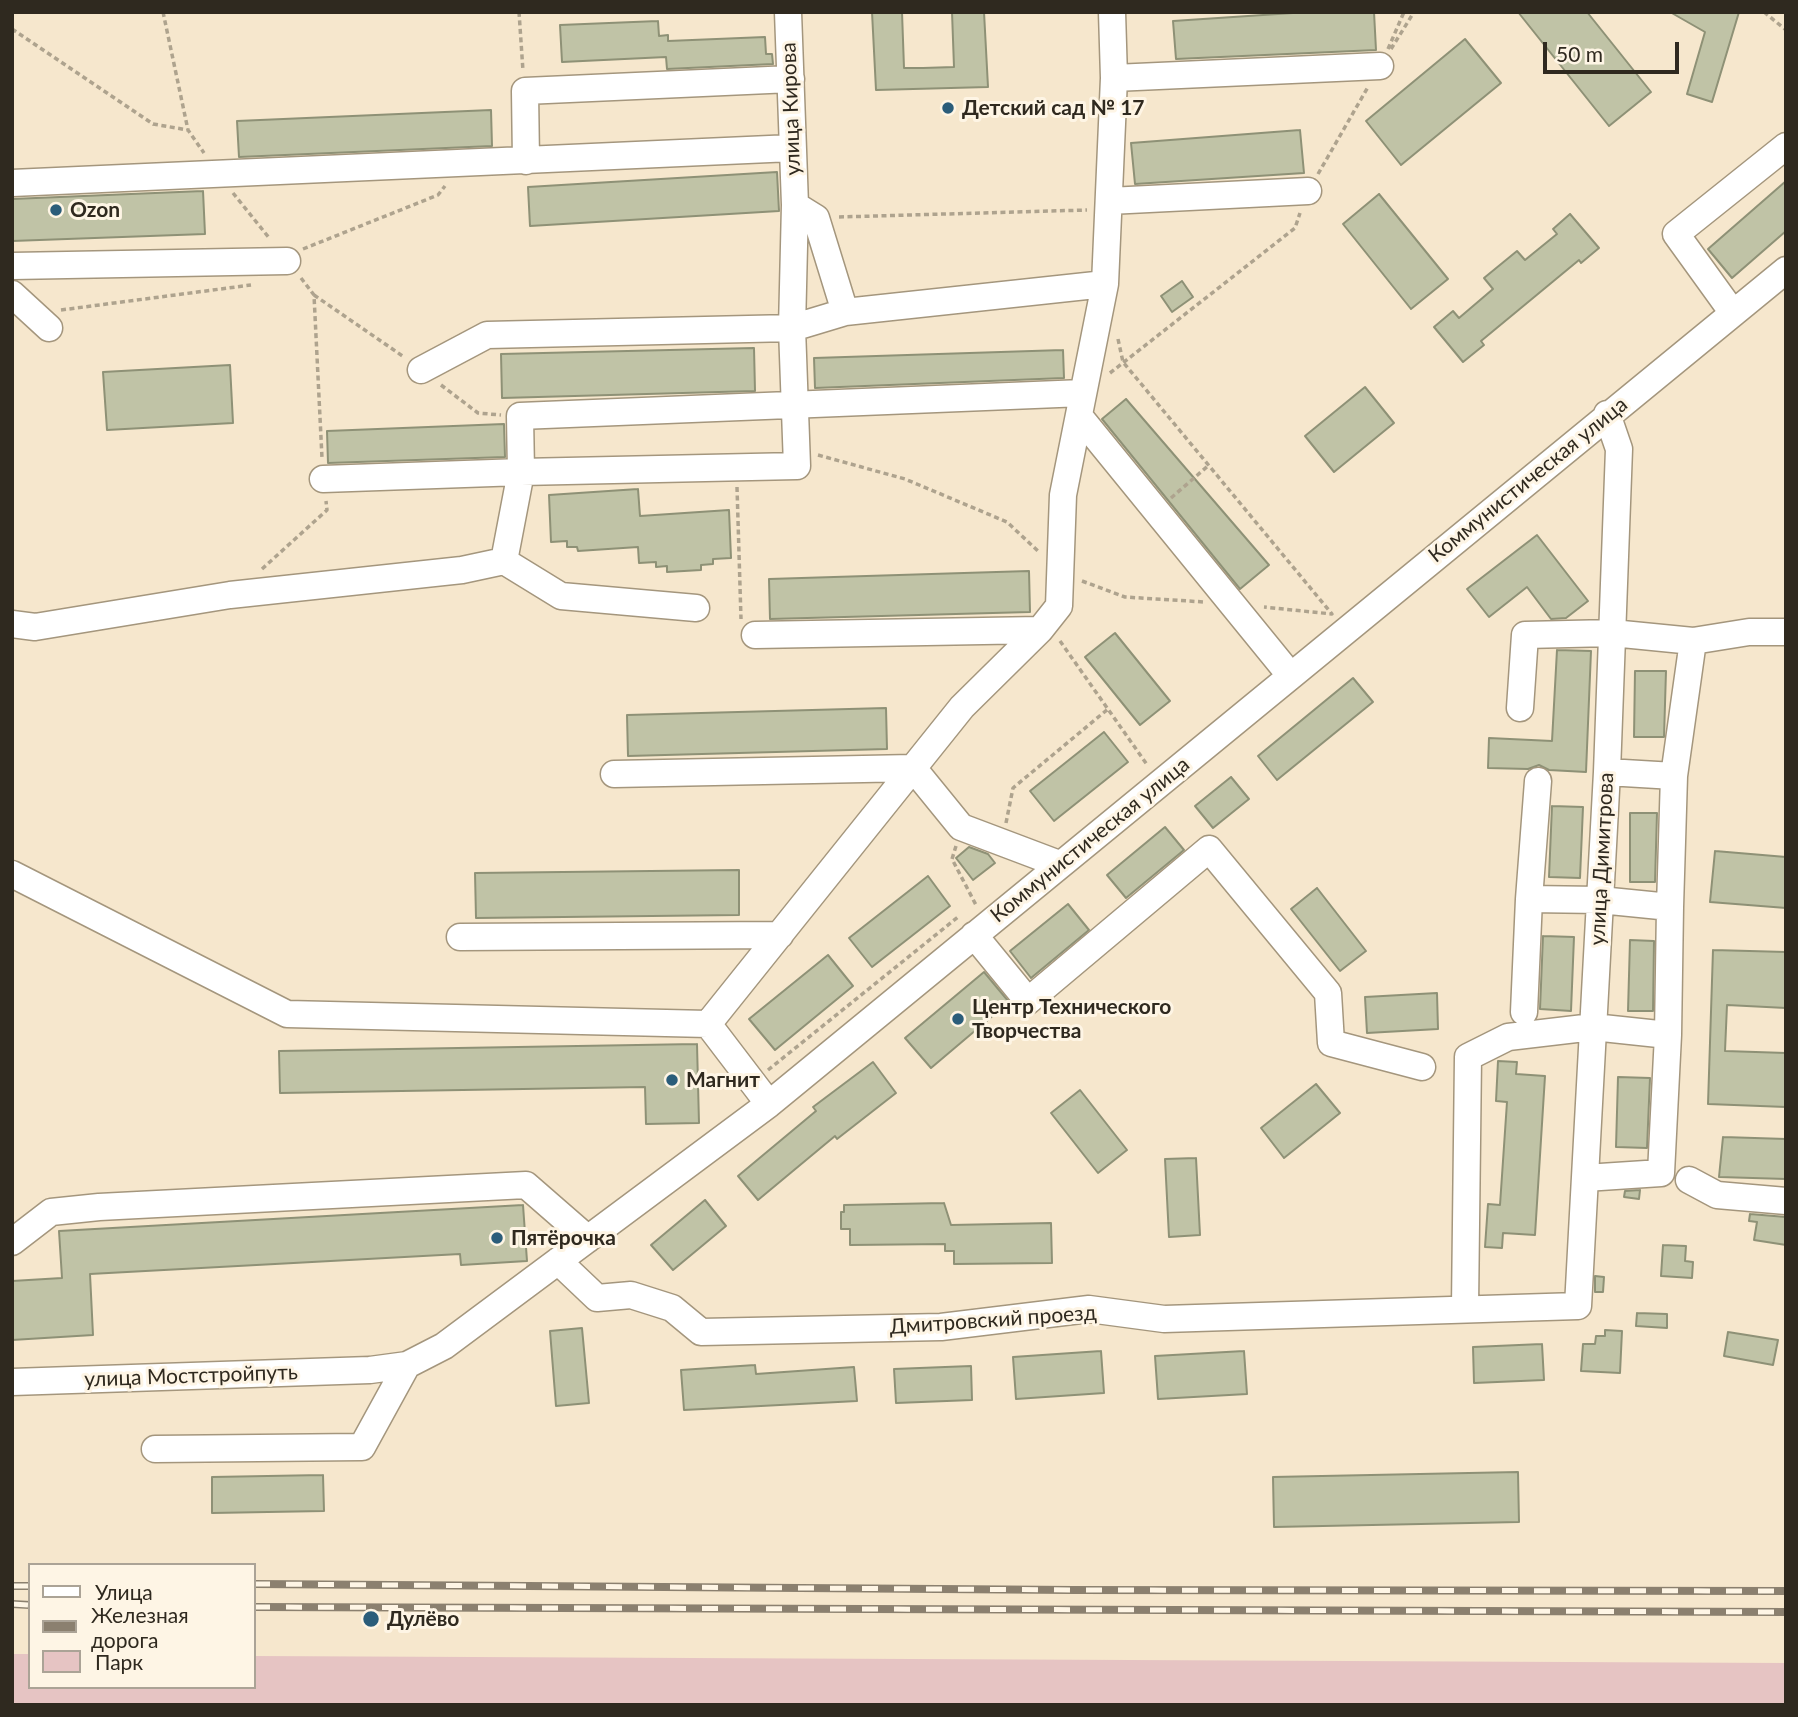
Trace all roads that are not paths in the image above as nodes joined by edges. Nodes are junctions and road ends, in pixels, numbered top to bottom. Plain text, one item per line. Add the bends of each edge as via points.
1 (788, 12) edge
2 (1112, 12) edge
3 (1380, 66) road end
4 (1114, 78) junction
5 (790, 79) junction
6 (1786, 146) edge
7 (792, 148) junction
8 (526, 162) junction
9 (12, 183) edge
10 (1308, 191) road end
11 (1103, 205) junction
12 (806, 211) junction
13 (287, 261) road end
14 (12, 266) edge
15 (1786, 270) edge
16 (1105, 284) junction
17 (12, 295) edge
18 (845, 312) junction
19 (1733, 313) junction
20 (49, 328) dead end
21 (792, 328) junction
22 (421, 370) dead end
23 (1081, 405) junction
24 (794, 407) junction
25 (1607, 414) junction
26 (521, 472) junction
27 (323, 479) road end
28 (504, 561) junction
29 (696, 608) dead end
30 (12, 624) edge
31 (1043, 626) junction
32 (1786, 632) edge
33 (1612, 633) junction
34 (755, 635) road end
35 (1693, 641) junction
36 (1290, 675) junction
37 (1520, 708) dead end
38 (913, 768) junction
39 (1607, 772) junction
40 (614, 774) dead end
41 (1674, 776) junction
42 (1538, 781) dead end
43 (1059, 864) junction
44 (12, 874) edge
45 (1529, 899) junction
46 (1600, 900) junction
47 (1670, 907) junction
48 (980, 930) junction
49 (779, 935) junction
50 (460, 937) dead end
51 (1524, 1012) dead end
52 (708, 1024) junction
53 (1593, 1027) junction
54 (1668, 1035) junction
55 (1422, 1067) dead end
56 (769, 1104) junction
57 (1585, 1178) junction
58 (1689, 1180) dead end
59 (1786, 1201) edge
60 (588, 1239) junction
61 (12, 1242) edge
62 (558, 1261) junction
63 (1578, 1306) joint
64 (1465, 1307) junction
65 (407, 1365) junction
66 (370, 1370) joint
67 (12, 1382) edge
68 (155, 1449) dead end

1 - 5 street, улица Кирова
2 - 4 street
3 - 4 street
4 - 11 street
5 - 7 street, улица Кирова
5 - 8 street via 525,91
6 - 19 street via 1676,234
7 - 8 street
7 - 12 street, улица Кирова
8 - 9 street
10 - 11 street
11 - 16 street
12 - 18 street
12 - 21 street
13 - 14 street
15 - 19 street, Коммунистическая улица
16 - 18 street
16 - 23 street
17 - 20 street
18 - 21 street
19 - 25 street, Коммунистическая улица
21 - 22 street via 487,335
21 - 24 street
23 - 24 street
23 - 31 street via 1063,495 1059,606
23 - 36 street via 1156,511
24 - 26 street via 520,416
24 - 26 street via 797,466
25 - 33 street, улица Димитрова via 1619,449
25 - 36 street, Коммунистическая улица
26 - 27 street
26 - 28 street
28 - 29 street via 561,596
28 - 30 street via 462,570 235,594 36,627
31 - 34 street
31 - 38 street via 962,707
32 - 35 street via 1749,632
33 - 35 street
33 - 37 street via 1525,635
33 - 39 street, улица Димитрова
35 - 41 street
36 - 43 street, Коммунистическая улица
38 - 40 street
38 - 43 street via 961,827
38 - 49 street
39 - 41 street
39 - 46 street, улица Димитрова
41 - 47 street
42 - 45 street
43 - 48 street, Коммунистическая улица
44 - 52 street via 287,1014
45 - 46 street
45 - 51 street
46 - 47 street
46 - 53 street, улица Димитрова
47 - 54 street
48 - 55 street via 1028,1001 1209,849 1328,993 1331,1043
48 - 56 street, Коммунистическая улица
49 - 50 street
49 - 52 street
52 - 56 street
53 - 54 street
53 - 57 street, улица Димитрова
53 - 64 street via 1508,1037 1468,1057
54 - 57 street via 1661,1173
56 - 60 street, Коммунистическая улица
57 - 63 street, улица Димитрова
58 - 59 street via 1717,1195
60 - 61 street via 526,1185 51,1212
60 - 62 street, Коммунистическая улица
62 - 64 street, Дмитровский проезд via 597,1298 631,1295 672,1308 701,1332 942,1328 1089,1309 1164,1319
62 - 65 street, Коммунистическая улица via 444,1346
63 - 64 street, Дмитровский проезд
65 - 66 street, Коммунистическая улица
65 - 68 street via 362,1447
66 - 67 street, улица Мостстройпуть

